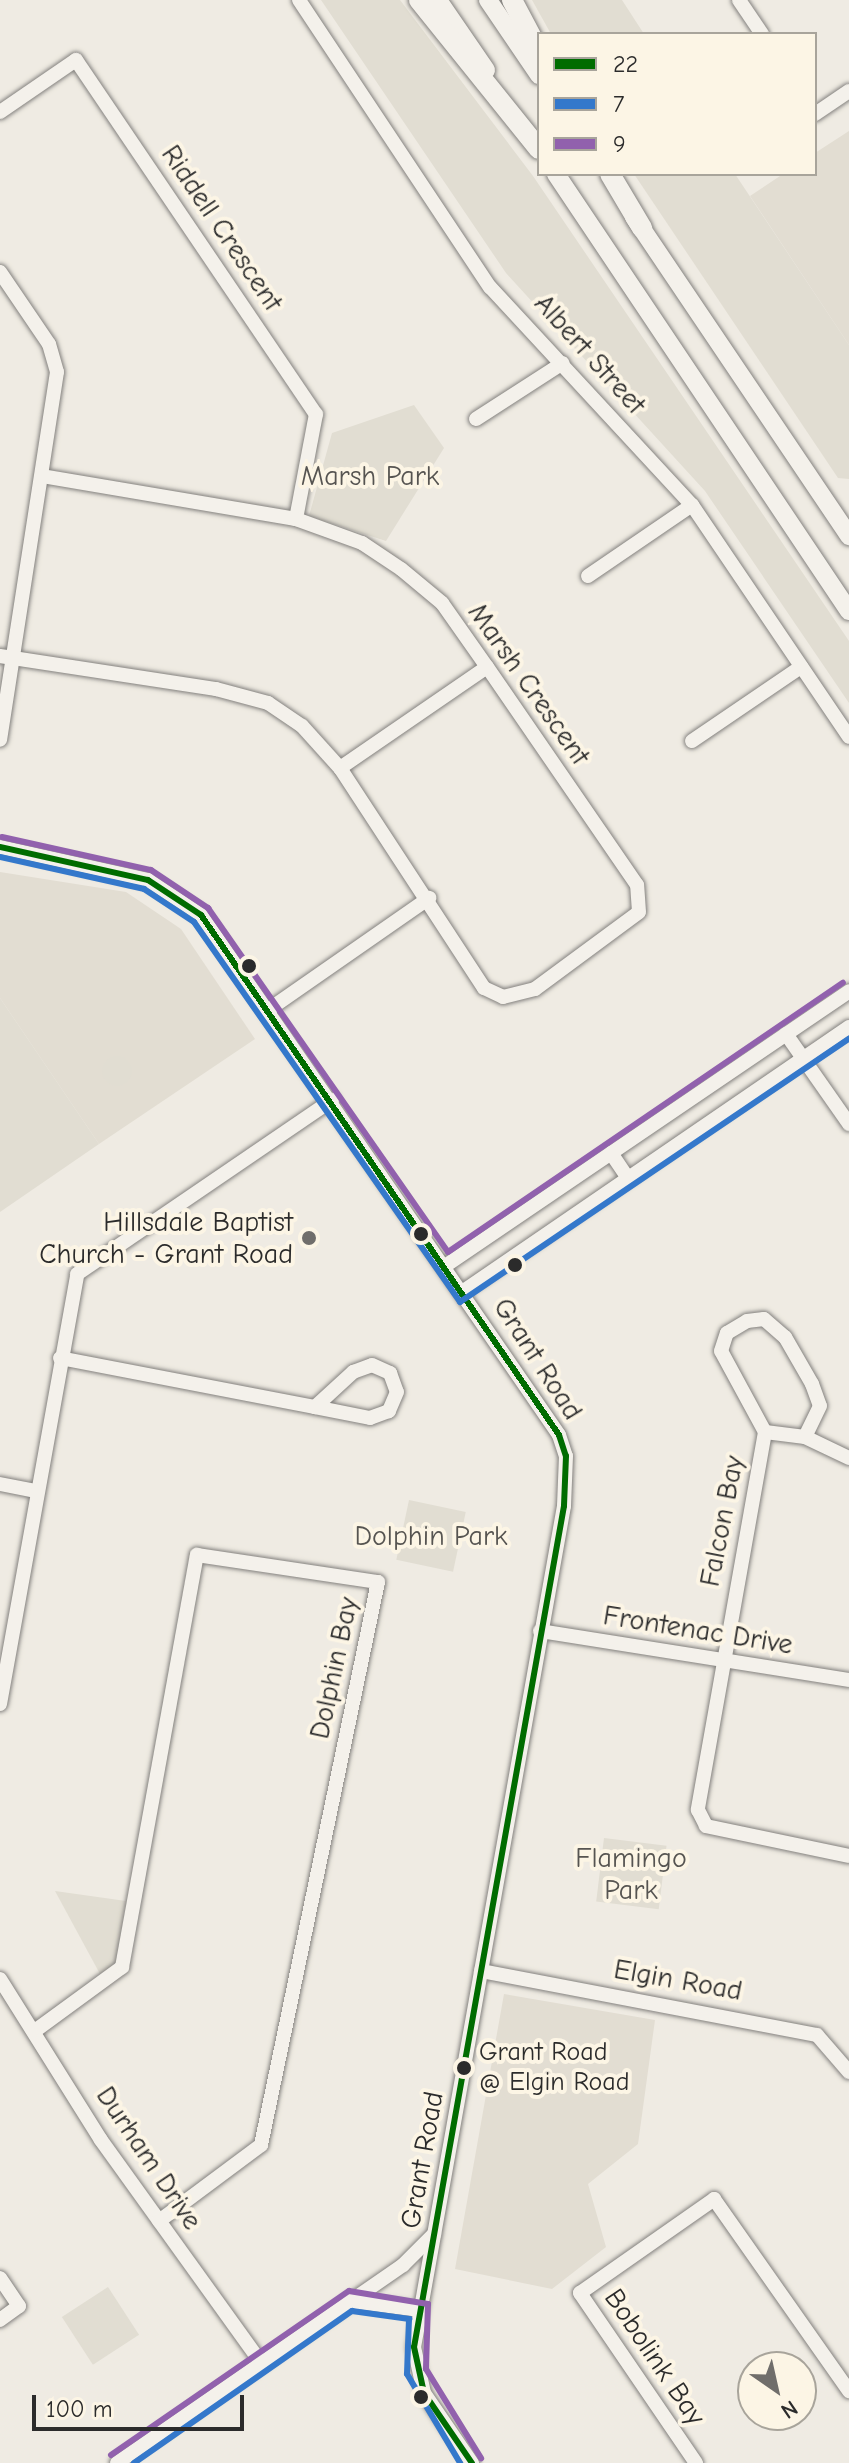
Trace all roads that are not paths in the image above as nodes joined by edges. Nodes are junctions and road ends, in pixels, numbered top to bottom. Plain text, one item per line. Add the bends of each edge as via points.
1 (299, 0) edge
2 (419, 0) edge
3 (438, 0) edge
4 (488, 0) edge
5 (512, 0) edge
6 (739, 0) edge
7 (761, 32) edge
8 (537, 47) edge
9 (537, 72) edge
10 (849, 91) edge
11 (0, 112) edge
12 (817, 113) edge
13 (537, 146) edge
14 (537, 147) edge
15 (557, 176) edge
16 (609, 176) edge
17 (642, 228) joint
18 (0, 272) edge
19 (563, 363) junction
20 (476, 419) dead end
21 (43, 476) junction
22 (692, 505) junction
23 (296, 519) junction
24 (849, 536) edge
25 (588, 576) dead end
26 (849, 611) edge
27 (6, 657) edge
28 (487, 667) junction
29 (801, 667) junction
30 (849, 737) edge
31 (0, 740) edge
32 (692, 741) dead end
33 (340, 768) junction
34 (0, 847) edge
35 (429, 898) junction
36 (849, 991) edge
37 (271, 1008) junction
38 (849, 1027) edge
39 (786, 1034) junction
40 (803, 1058) junction
41 (332, 1100) junction
42 (849, 1124) edge
43 (611, 1153) junction
44 (628, 1178) junction
45 (445, 1266) junction
46 (462, 1292) junction
47 (60, 1358) junction
48 (315, 1407) junction
49 (765, 1432) junction
50 (805, 1437) junction
51 (849, 1458) edge
52 (0, 1484) edge
53 (36, 1491) junction
54 (540, 1631) junction
55 (722, 1659) junction
56 (849, 1680) edge
57 (0, 1704) edge
58 (849, 1856) edge
59 (481, 1971) junction
60 (0, 1979) edge
61 (36, 2030) junction
62 (849, 2072) edge
63 (159, 2221) junction
64 (436, 2232) junction
65 (0, 2278) edge
66 (349, 2301) junction
67 (420, 2310) junction
68 (0, 2320) edge
69 (261, 2363) junction
70 (849, 2391) edge
71 (117, 2463) edge
72 (472, 2463) edge
73 (696, 2463) edge

1 - 19 street, Albert Street via 490,287
2 - 14 highway
3 - 13 main road
4 - 9 main road
5 - 8 highway
6 - 7 street
10 - 12 street
11 - 23 street, Riddell Crescent via 76,60 316,414
15 - 26 main road
16 - 17 highway
17 - 24 main road
18 - 21 street via 49,344 57,372
19 - 20 street
19 - 22 street, Albert Street
21 - 23 street, Marsh Crescent
21 - 27 street
22 - 25 street
22 - 29 street, Albert Street
23 - 28 street, Marsh Crescent via 362,543 401,569 442,603
27 - 31 street
27 - 33 street, Marsh Crescent via 268,703 302,726
28 - 33 street
28 - 35 street, Marsh Crescent via 637,885 639,912 535,989 503,997 484,988
29 - 30 street, Albert Street
29 - 32 street
33 - 35 street, Marsh Crescent
34 - 37 street, Grant Road via 97,865 177,896 226,943
35 - 37 street
36 - 39 street
37 - 41 street, Grant Road
38 - 40 street
39 - 40 street
39 - 43 street
40 - 42 street
40 - 44 street
41 - 45 street, Grant Road
41 - 47 street via 77,1274
43 - 44 street
43 - 45 street
44 - 46 street
45 - 46 street, Grant Road
46 - 54 street, Grant Road via 566,1456
47 - 48 street
47 - 53 street
48 - 48 street via 370,1418 389,1411 397,1392 390,1373 372,1365 353,1372
49 - 50 street, Falcon Bay
49 - 50 street via 721,1351 727,1333 747,1321 764,1319 785,1337 820,1406
49 - 55 street, Falcon Bay
50 - 51 street, Falcon Bay
52 - 53 street
53 - 57 street
54 - 55 street, Frontenac Drive
54 - 59 street, Grant Road
55 - 56 street, Frontenac Drive
55 - 58 street, Falcon Bay via 698,1810 706,1826
59 - 62 street, Elgin Road via 817,2035
59 - 64 street, Grant Road
60 - 61 street, Durham Drive
61 - 63 street, Durham Drive
61 - 63 street, Dolphin Bay via 122,1967 197,1555 378,1582 261,2145
63 - 69 street, Durham Drive
64 - 66 street via 403,2265
64 - 67 street, Grant Road
65 - 68 street via 19,2306
66 - 67 street
66 - 69 street
67 - 72 street, Grant Road via 414,2347 420,2382
69 - 71 street
70 - 73 street, Bobolink Bay via 714,2199 580,2293

